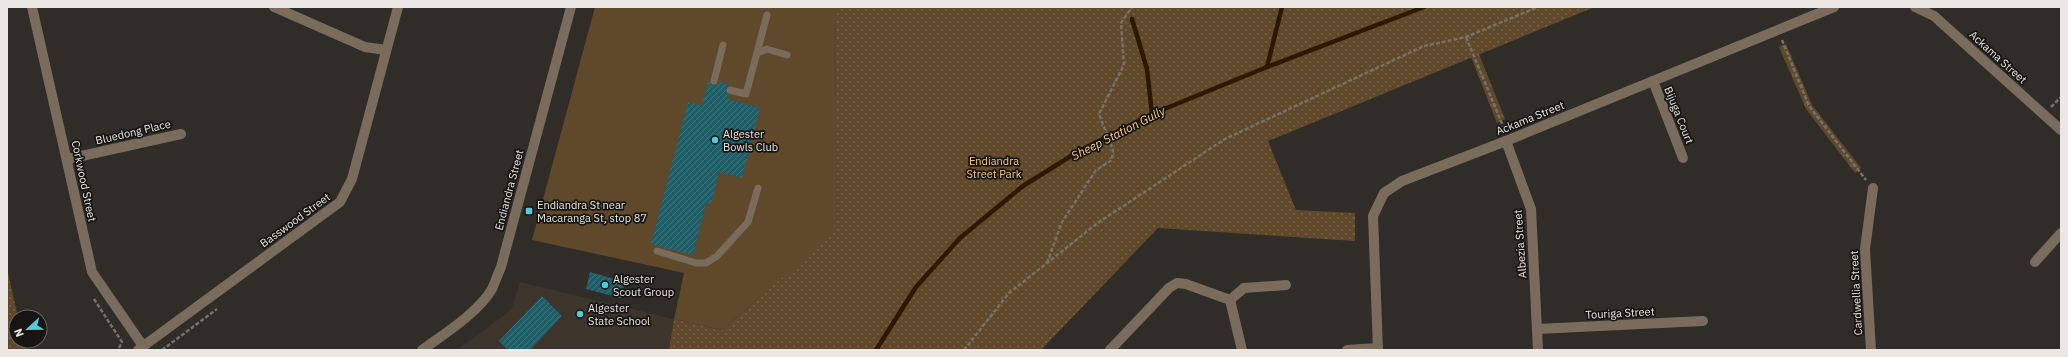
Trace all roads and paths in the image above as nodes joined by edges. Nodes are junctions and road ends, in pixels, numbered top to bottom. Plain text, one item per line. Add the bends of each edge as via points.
1 (32, 7) edge
2 (274, 7) edge
3 (398, 7) edge
4 (571, 7) edge
5 (1132, 7) edge
6 (1538, 7) edge
7 (1834, 7) edge
8 (1915, 7) edge
9 (767, 15) dead end
10 (1777, 30) junction
11 (1466, 37) junction
12 (723, 44) dead end
13 (386, 50) junction
14 (757, 53) junction
15 (787, 55) dead end
16 (714, 80) dead end
17 (1653, 81) junction
18 (730, 90) dead end
19 (2061, 130) edge
20 (181, 134) dead end
21 (1506, 141) junction
22 (1683, 158) dead end
23 (68, 159) junction
24 (758, 188) dead end
25 (1873, 188) joint
26 (2061, 233) edge
27 (657, 251) dead end
28 (2035, 262) dead end
29 (1047, 263) junction
30 (1286, 285) dead end
31 (1230, 300) junction
32 (219, 307) dead end
33 (1703, 321) dead end
34 (1537, 330) junction
35 (140, 348) edge
36 (1378, 349) edge
37 (162, 350) edge
38 (422, 350) edge
39 (964, 350) edge
40 (1110, 350) edge
41 (1242, 350) edge
42 (1347, 350) edge
43 (1538, 350) edge
44 (1871, 350) edge

1 - 23 street, Corkwood Street
2 - 13 street via 365,47
3 - 13 street, Basswood Street
4 - 38 street, Endiandra Street via 501,267 491,290 456,325
5 - 29 path via 1121,23 1124,65 1099,114 1113,150 1112,160 1096,170 1062,222
6 - 11 path
7 - 10 street, Ackama Street
8 - 19 street, Ackama Street via 1934,16
9 - 14 lane
10 - 17 street, Ackama Street
10 - 25 path via 1809,106
11 - 21 path via 1505,130
11 - 29 path via 1424,46 1226,139 1099,222
12 - 16 lane
13 - 35 street, Basswood Street via 352,179 340,202
14 - 15 lane via 767,49
14 - 18 lane via 746,94
17 - 21 street, Ackama Street
17 - 22 street, Bijuga Court
20 - 23 street, Bluedong Place
21 - 34 street, Albezia Street via 1531,209
21 - 36 street, Ackama Street via 1402,181 1384,193 1373,216
23 - 35 street, Corkwood Street via 92,272
24 - 27 lane via 748,222 717,256 706,263 696,263
25 - 44 street, Cardwellia Street via 1865,249
26 - 28 street
29 - 39 path via 1009,293
30 - 31 street via 1244,288
31 - 40 street via 1177,283 1169,288
31 - 41 street
32 - 37 path
33 - 34 street, Touriga Street
34 - 43 street, Albezia Street
36 - 42 street

